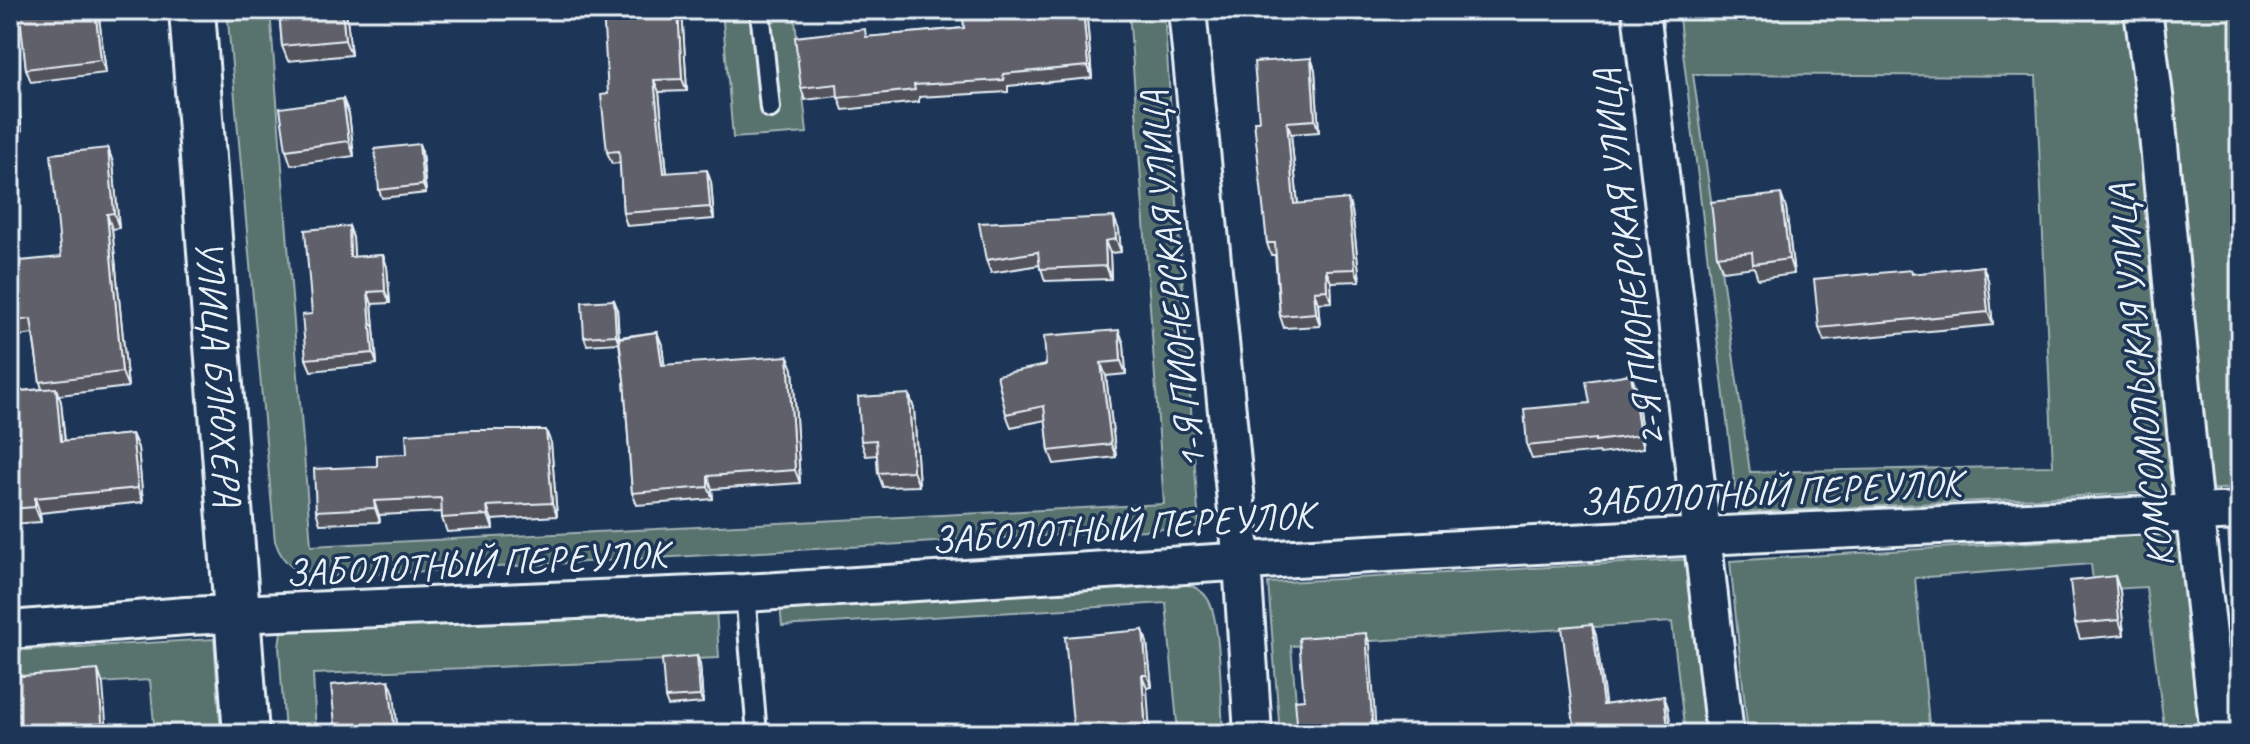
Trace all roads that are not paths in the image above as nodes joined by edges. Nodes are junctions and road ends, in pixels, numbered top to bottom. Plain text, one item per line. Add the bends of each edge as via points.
1 (192, 10) edge
2 (760, 10) edge
3 (1187, 10) edge
4 (1641, 10) edge
5 (2143, 10) edge
6 (770, 108) dead end
7 (2240, 511) edge
8 (2195, 514) junction
9 (1703, 536) junction
10 (1242, 562) junction
11 (745, 593) junction
12 (238, 616) junction
13 (10, 630) edge
14 (246, 734) edge
15 (757, 734) edge
16 (1253, 734) edge
17 (1725, 734) edge
18 (2219, 734) edge

1 - 12 street, УЛИЦА БЛЮХЕРА
2 - 6 lane
3 - 10 street, 1-Я ПИОНЕРСКАЯ УЛИЦА
4 - 9 street, 2-Я ПИОНЕРСКАЯ УЛИЦА
5 - 8 street, КОМСОМОЛЬСКАЯ УЛИЦА
7 - 8 street, ЗАБОЛОТНЫЙ ПЕРЕУЛОК
8 - 9 street, ЗАБОЛОТНЫЙ ПЕРЕУЛОК
8 - 18 street, КОМСОМОЛЬСКАЯ УЛИЦА
9 - 10 street, ЗАБОЛОТНЫЙ ПЕРЕУЛОК
9 - 17 street, 2-Я ПИОНЕРСКАЯ УЛИЦА
10 - 11 street, ЗАБОЛОТНЫЙ ПЕРЕУЛОК
10 - 16 street, 1-Я ПИОНЕРСКАЯ УЛИЦА
11 - 12 street, ЗАБОЛОТНЫЙ ПЕРЕУЛОК
11 - 15 lane
12 - 13 street, ЗАБОЛОТНЫЙ ПЕРЕУЛОК
12 - 14 street, УЛИЦА БЛЮХЕРА

